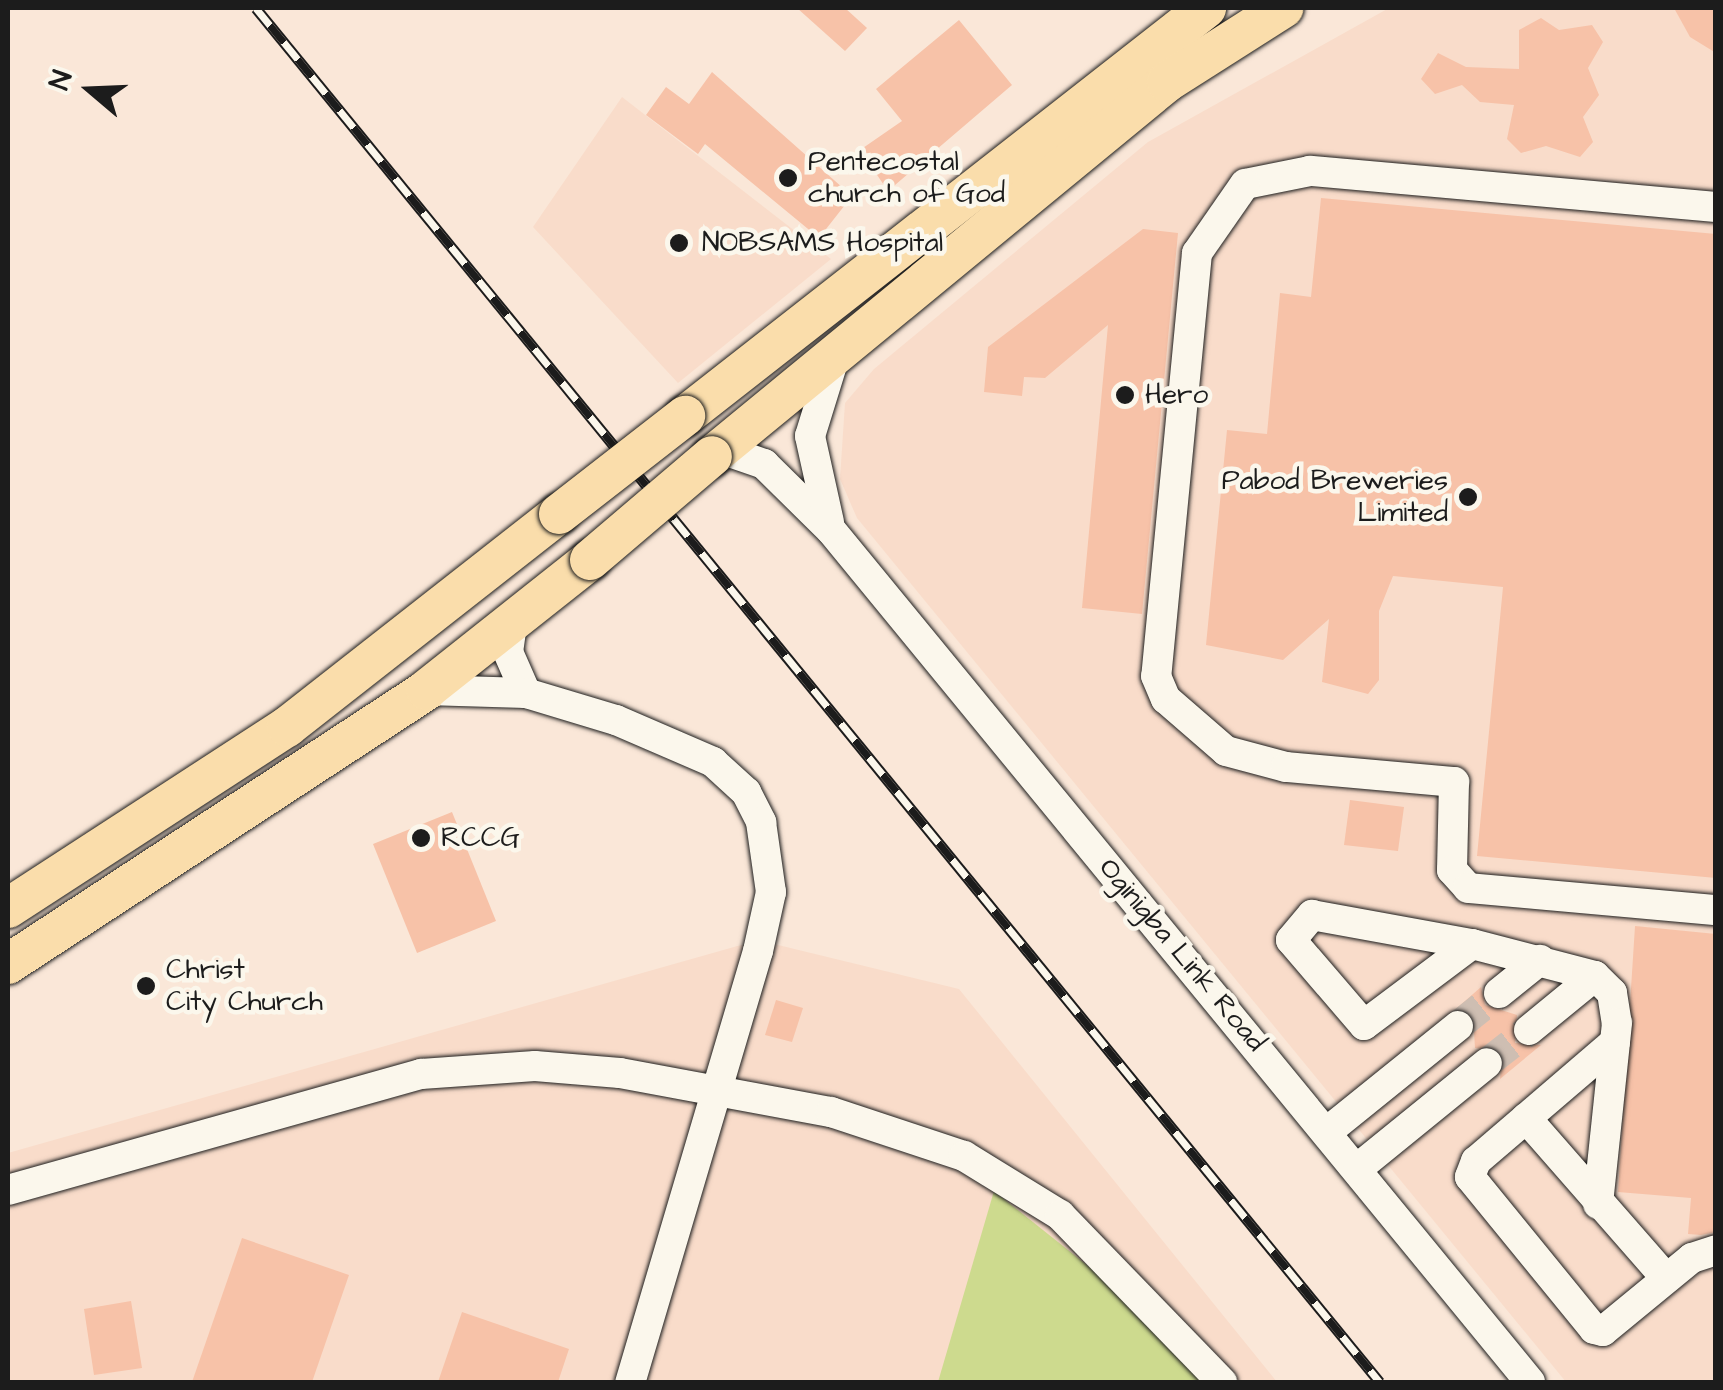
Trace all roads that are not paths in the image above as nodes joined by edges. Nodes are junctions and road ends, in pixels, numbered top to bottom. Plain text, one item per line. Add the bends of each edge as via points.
1 (1206, 8) edge
2 (1283, 8) edge
3 (1716, 207) edge
4 (836, 354) junction
5 (717, 452) junction
6 (831, 530) junction
7 (512, 624) junction
8 (426, 690) junction
9 (526, 692) junction
10 (8, 908) edge
11 (1716, 910) edge
12 (1472, 944) junction
13 (1540, 960) junction
14 (8, 964) edge
15 (1595, 976) junction
16 (1499, 993) tunnel mouth
17 (1458, 1026) tunnel mouth
18 (1529, 1030) tunnel mouth
19 (1615, 1042) junction
20 (1420, 1057) junction
21 (1488, 1063) tunnel mouth
22 (720, 1090) junction
23 (1451, 1093) junction
24 (1526, 1118) junction
25 (1328, 1132) junction
26 (1358, 1168) junction
27 (8, 1190) edge
28 (1598, 1204) junction
29 (1716, 1250) edge
30 (1666, 1278) junction
31 (630, 1382) edge
32 (1222, 1382) edge
33 (1530, 1382) edge

1 - 10 main road, bridge via 287,727
2 - 4 main road via 1167,82
3 - 11 street via 1310,170 1245,184 1197,254 1156,676 1166,699 1226,751 1286,767 1454,782 1452,870 1468,888
4 - 5 main road
4 - 6 street via 810,436
5 - 6 street, Oginigba Link Road via 764,464
5 - 7 main road, bridge
6 - 25 street, Oginigba Link Road
7 - 8 main road
7 - 9 street via 508,652
8 - 9 street
8 - 14 main road
9 - 22 street via 713,762 746,792 761,822 771,892
12 - 12 street via 1364,1025 1291,940 1312,915
12 - 13 street
13 - 15 street
13 - 16 street
15 - 18 street
15 - 19 street via 1616,1006
17 - 20 street
19 - 24 street
19 - 28 street
20 - 23 street
20 - 25 street
21 - 23 street
22 - 27 street via 535,1066 421,1074
22 - 31 street
22 - 32 street via 904,1132 1015,1185 1108,1259
23 - 26 street
24 - 28 street
24 - 30 street via 1476,1161 1470,1178 1594,1328 1603,1332
25 - 26 street, Oginigba Link Road
26 - 33 street, Oginigba Link Road
28 - 30 street
29 - 30 street

